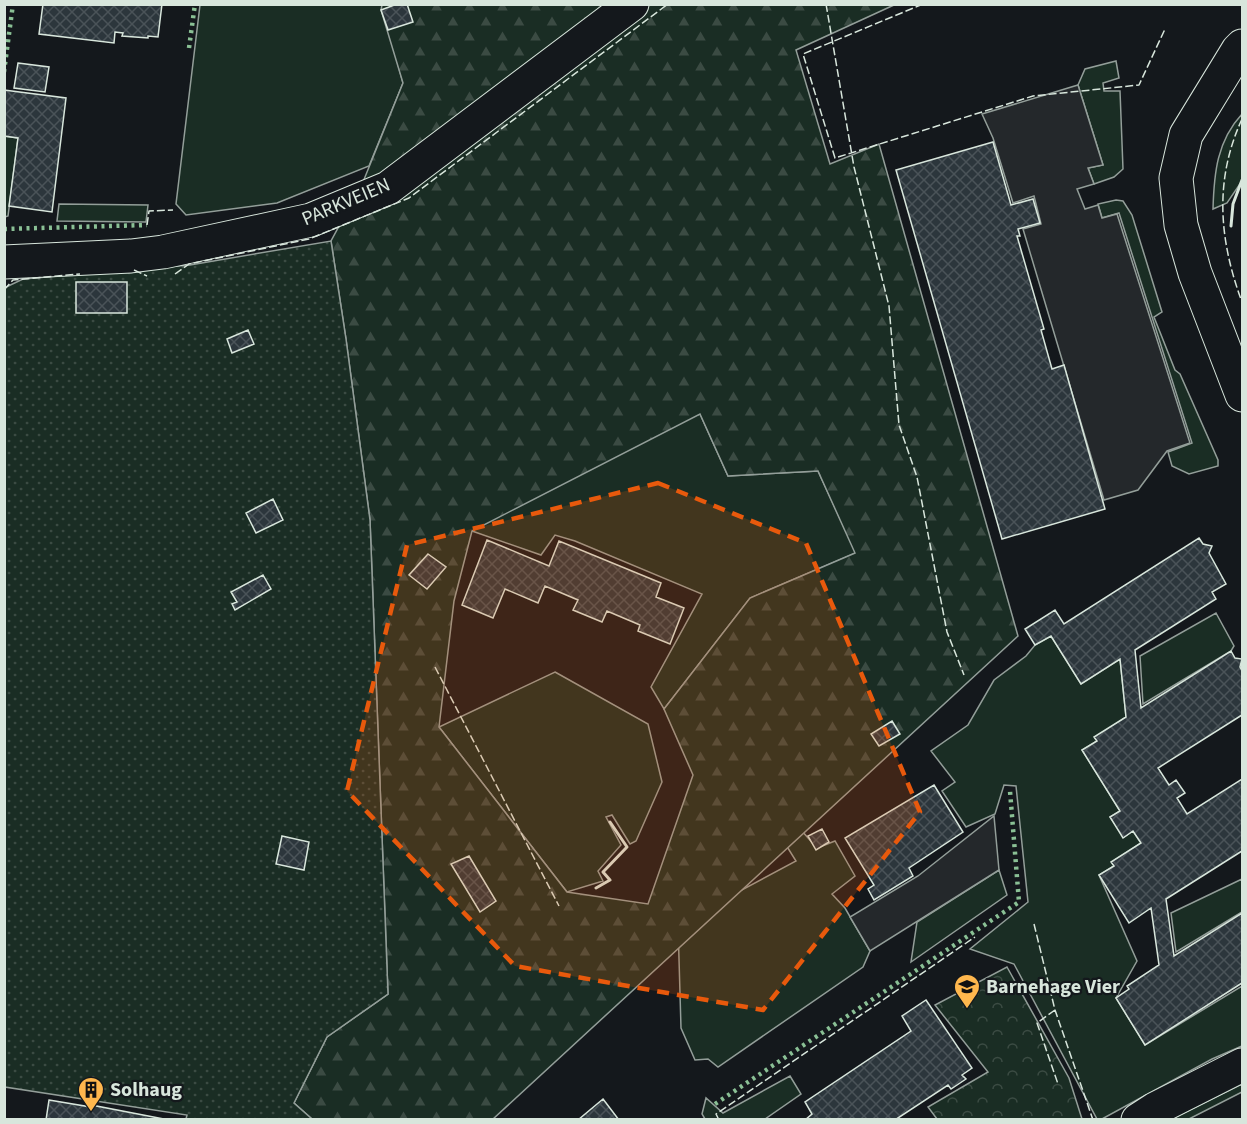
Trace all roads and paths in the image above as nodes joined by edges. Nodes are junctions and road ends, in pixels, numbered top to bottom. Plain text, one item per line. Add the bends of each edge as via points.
1 (632, 4) edge
2 (1241, 49) edge
3 (4, 262) edge
4 (1242, 395) edge
5 (1242, 1065) edge
6 (1138, 1119) edge

1 - 3 street, PARKVEIEN via 388,188 311,220 163,252
2 - 4 street via 1186,135 1176,178 1181,225 1195,273
5 - 6 street

